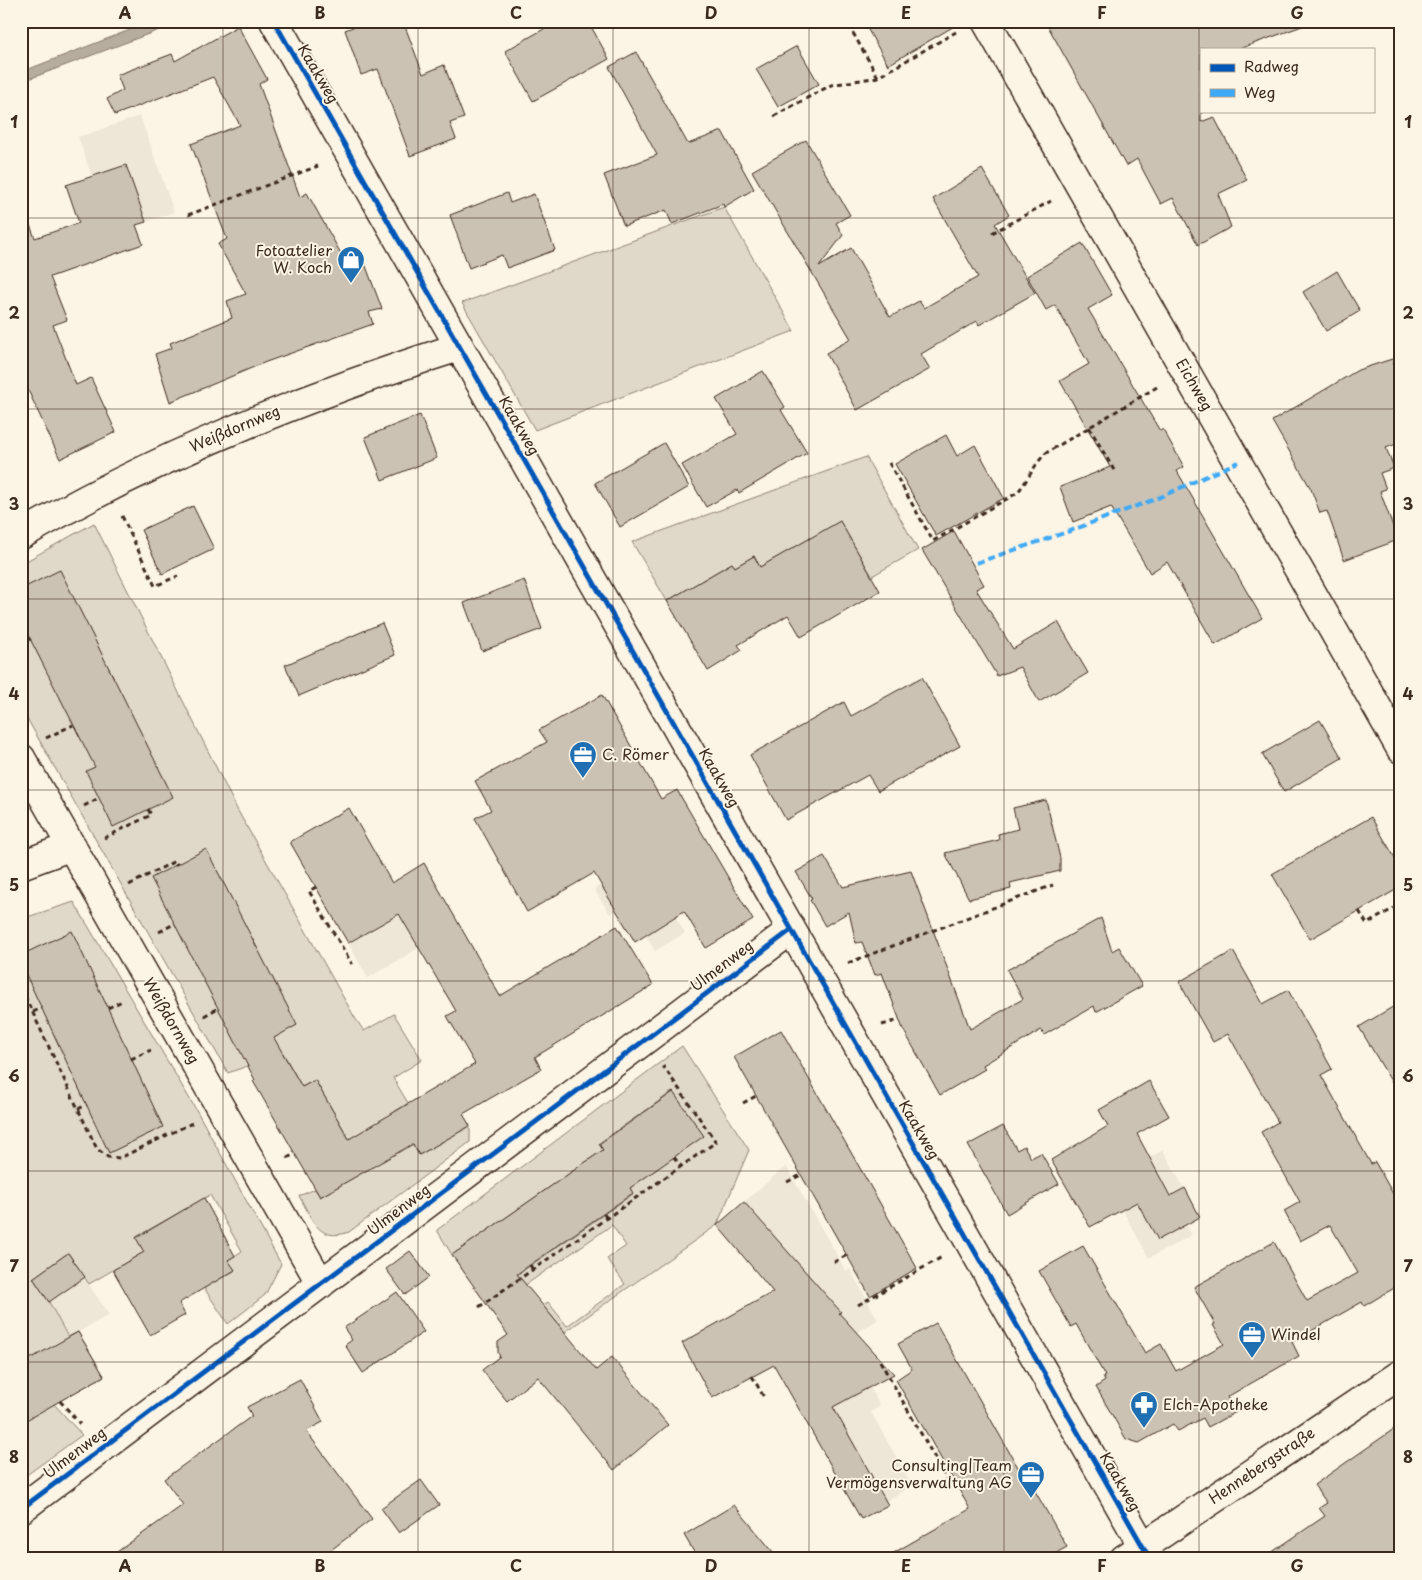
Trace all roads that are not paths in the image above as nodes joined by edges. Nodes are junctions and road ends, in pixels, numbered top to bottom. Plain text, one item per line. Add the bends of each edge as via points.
1 (274, 21) edge
2 (986, 21) edge
3 (459, 347) junction
4 (26, 523) edge
5 (1401, 749) edge
6 (21, 758) edge
7 (72, 846) junction
8 (21, 865) edge
9 (791, 930) junction
10 (322, 1284) junction
11 (1401, 1374) edge
12 (21, 1509) edge
13 (1139, 1555) edge

1 - 3 street, Kaakweg
2 - 5 street, Eichweg
3 - 4 street, Weißdornweg via 304,400 188,448 109,488
3 - 9 street, Kaakweg
6 - 7 street, Weißdornweg
7 - 8 street
7 - 10 street, Weißdornweg
9 - 10 street, Ulmenweg
9 - 13 street, Kaakweg via 968,1241
10 - 12 street, Ulmenweg
11 - 13 street, Hennebergstraße

